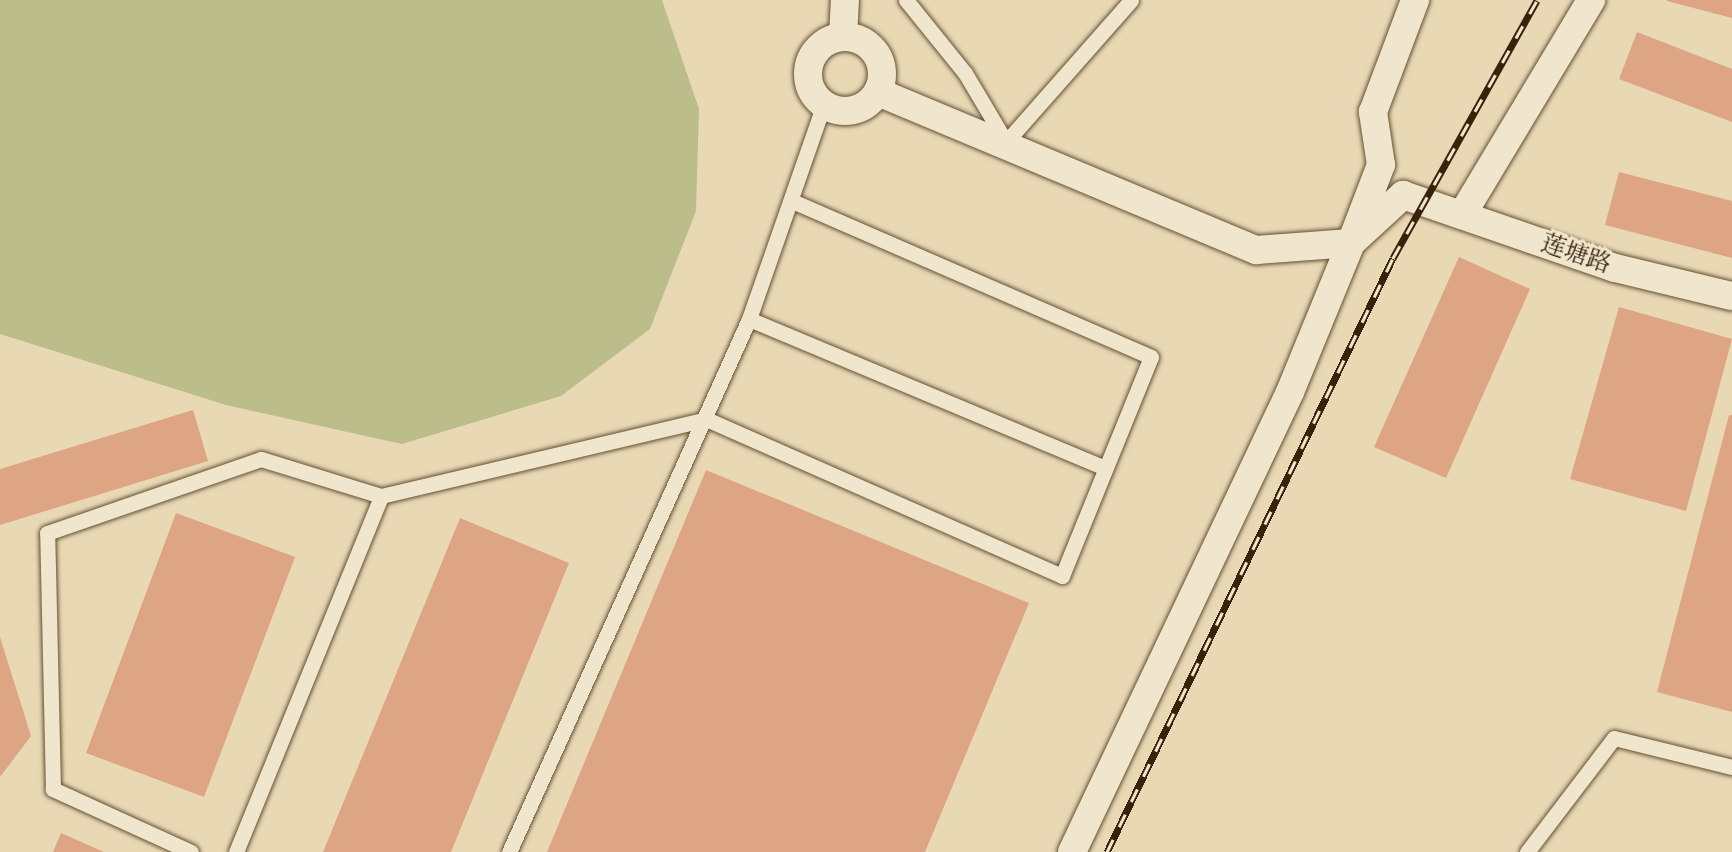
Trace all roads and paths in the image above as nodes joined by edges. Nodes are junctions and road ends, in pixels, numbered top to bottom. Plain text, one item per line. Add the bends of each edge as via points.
1 (845, 0) edge
2 (906, 0) edge
3 (1415, 0) edge
4 (1591, 0) edge
5 (1124, 2) edge
6 (843, 36) junction
7 (878, 92) junction
8 (823, 106) junction
9 (1006, 142) junction
10 (792, 201) junction
11 (1462, 215) junction
12 (1351, 243) junction
13 (1732, 296) edge
14 (749, 319) junction
15 (706, 419) junction
16 (1105, 468) junction
17 (381, 495) junction
18 (1732, 767) edge
19 (191, 852) edge
20 (236, 852) edge
21 (509, 852) edge
22 (1072, 852) edge
23 (1527, 852) edge

1 - 6 street
2 - 9 lane via 965,73
3 - 12 street via 1373,112 1381,165
4 - 11 street
5 - 9 lane
6 - 7 street via 859,40 876,55 883,77
6 - 8 street via 822,45 808,64 807,80
7 - 8 street via 853,111
7 - 9 street
8 - 10 lane
9 - 12 street via 1256,250
10 - 14 lane
10 - 16 lane via 1151,357
11 - 12 street, 莲塘路 via 1402,195
11 - 13 street, 莲塘路 via 1615,268
12 - 22 street via 1290,392
14 - 15 lane
14 - 16 lane
15 - 16 lane via 1062,576
15 - 17 lane
15 - 21 lane
17 - 19 lane via 261,459 47,533 53,789
17 - 20 lane
18 - 23 lane via 1614,738

